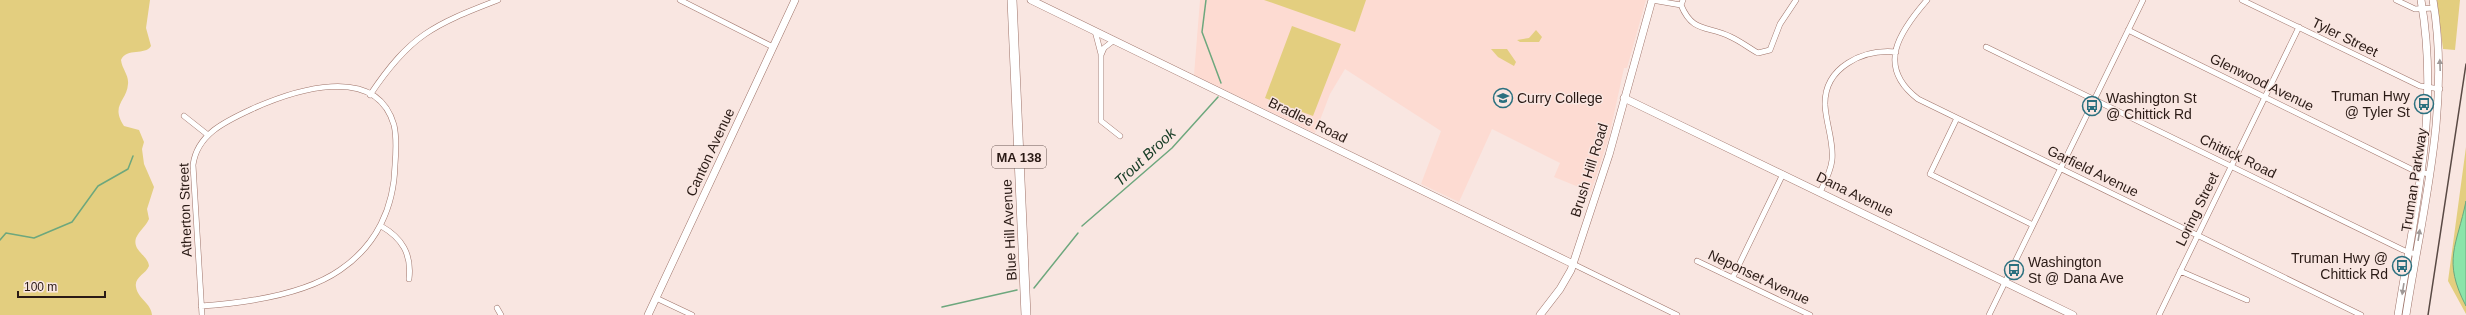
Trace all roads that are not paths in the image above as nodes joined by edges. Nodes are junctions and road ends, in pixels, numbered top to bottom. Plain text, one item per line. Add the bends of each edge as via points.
1 (498, 0) edge
2 (680, 0) edge
3 (795, 0) edge
4 (1012, 0) edge
5 (1031, 0) edge
6 (1652, 0) edge
7 (1796, 0) edge
8 (1927, 0) edge
9 (2143, 0) edge
10 (2242, 0) edge
11 (2396, 0) edge
12 (2421, 0) edge
13 (2433, 0) edge
14 (1682, 3) edge
15 (2434, 8) junction
16 (2423, 9) junction
17 (2298, 27) junction
18 (2128, 30) junction
19 (1095, 31) junction
20 (1113, 40) junction
21 (773, 47) junction
22 (1986, 47) dead end
23 (1896, 52) junction
24 (1101, 59) junction
25 (2429, 88) junction
26 (2440, 89) junction
27 (370, 95) junction
28 (2265, 96) junction
29 (1624, 98) junction
30 (2095, 99) junction
31 (184, 116) dead end
32 (1957, 118) junction
33 (208, 135) junction
34 (1120, 136) dead end
35 (2231, 166) junction
36 (2060, 169) junction
37 (1783, 174) junction
38 (2425, 174) junction
39 (1820, 192) junction
40 (2033, 224) junction
41 (381, 226) junction
42 (2197, 235) junction
43 (2412, 253) junction
44 (1697, 261) dead end
45 (1573, 264) junction
46 (2180, 271) junction
47 (1733, 277) junction
48 (409, 279) dead end
49 (2006, 282) junction
50 (656, 298) junction
51 (2247, 300) dead end
52 (201, 306) junction
53 (497, 308) dead end
54 (202, 315) edge
55 (501, 315) edge
56 (648, 315) edge
57 (692, 315) edge
58 (1026, 315) edge
59 (1540, 315) edge
60 (1677, 315) edge
61 (1810, 315) edge
62 (1989, 315) edge
63 (2073, 315) edge
64 (2159, 315) edge
65 (2361, 315) edge
66 (2398, 315) edge
67 (2406, 315) edge

1 - 27 street via 448,20 422,35 395,59
2 - 21 street
3 - 21 street, Canton Avenue
4 - 58 highway, Blue Hill Avenue / MA 138
5 - 19 street, Bradlee Road
6 - 14 street
6 - 29 street, Brush Hill Road
7 - 14 street via 1780,24 1770,50 1758,52 1731,37 1696,26 1686,17
8 - 23 street, Garfield Avenue via 1903,30
9 - 18 street
10 - 17 street, Tyler Street
11 - 16 street via 2413,8
12 - 16 street, Truman Parkway
13 - 15 street, Truman Parkway
15 - 16 street
26 -> 15 street, Truman Parkway
16 - 25 street, Truman Parkway
17 - 25 street, Tyler Street
17 - 28 street, Loring Street
18 - 28 street, Glenwood Avenue
18 - 30 street
19 - 20 street, Bradlee Road
19 - 24 street
20 - 24 street via 1104,48
20 - 45 street, Bradlee Road
21 - 50 street, Canton Avenue
22 - 30 street, Chittick Road
23 - 32 street, Garfield Avenue via 1898,71 1911,93 1923,102
23 - 39 street via 1873,52 1858,56 1842,67 1831,83 1825,105 1832,160
24 - 34 street via 1101,121
25 - 26 street, Tyler Street
25 - 38 street, Truman Parkway
26 - 38 street, Truman Parkway via 2437,120
27 - 33 street, Atherton Street via 340,87 304,89 249,110
27 - 41 street via 382,104 390,115 396,138 393,193
28 - 35 street, Loring Street
28 - 38 street, Glenwood Avenue
29 - 37 street, Dana Avenue
29 - 45 street, Brush Hill Road via 1607,161
30 - 35 street, Chittick Road
30 - 36 street
31 - 33 street
32 - 36 street, Garfield Avenue
32 - 40 street via 1930,174
33 - 52 street, Atherton Street via 198,146 193,164
35 - 42 street, Loring Street
35 - 43 street, Chittick Road
36 - 40 street
36 - 42 street, Garfield Avenue
37 - 39 street, Dana Avenue
37 - 47 street
38 - 43 street, Truman Parkway
39 - 49 street, Dana Avenue
40 - 49 street
41 - 48 street via 404,245 410,262
41 - 52 street via 351,262 316,284 284,294
42 - 46 street, Loring Street
42 - 65 street, Garfield Avenue
43 -> 66 street, Truman Parkway
43 - 67 street, Truman Parkway
44 - 47 street, Neponset Avenue
45 - 59 street, Brush Hill Road via 1564,285
45 - 60 street
46 - 51 street
46 - 64 street, Loring Street
47 - 61 street, Neponset Avenue
49 - 62 street
49 - 63 street, Dana Avenue
50 - 56 street, Canton Avenue
50 - 57 street
52 - 54 street, Atherton Street
53 - 55 street

